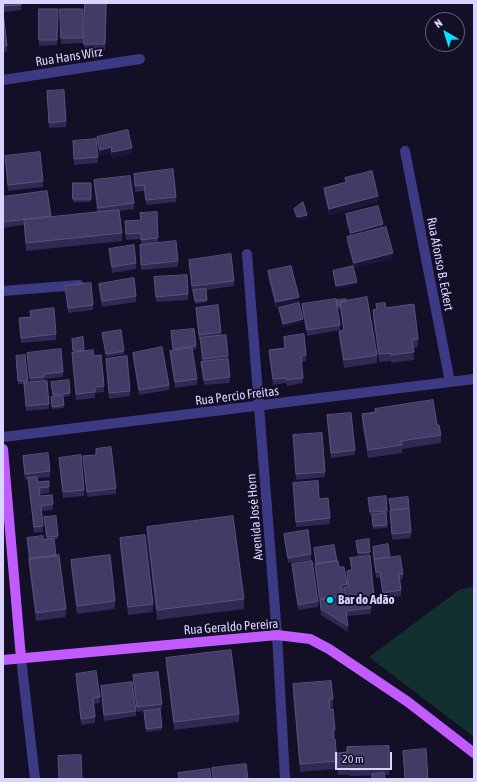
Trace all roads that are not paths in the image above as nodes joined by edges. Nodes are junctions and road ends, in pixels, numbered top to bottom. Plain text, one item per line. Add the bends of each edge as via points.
1 (140, 58) dead end
2 (3, 80) edge
3 (405, 151) dead end
4 (247, 254) dead end
5 (88, 285) edge
6 (3, 291) edge
7 (474, 379) edge
8 (450, 382) junction
9 (259, 407) junction
10 (3, 437) edge
11 (3, 449) edge
12 (278, 634) junction
13 (21, 658) junction
14 (3, 660) edge
15 (474, 754) edge
16 (35, 779) edge
17 (284, 779) edge

1 - 2 street, Rua Hans Wirz
3 - 8 street, Rua Afonso B. Eckert
4 - 9 street, Avenida José Horn
5 - 6 street
7 - 8 street, Rua Percio Freitas
8 - 9 street, Rua Percio Freitas
9 - 10 street, Rua Percio Freitas
9 - 12 street, Avenida José Horn
11 - 13 main road
12 - 13 main road, Rua Geraldo Pereira
12 - 15 main road, Rua Geraldo Pereira via 310,639 329,649 408,702
12 - 17 street, Avenida José Horn
13 - 14 main road, Rua Geraldo Pereira
13 - 16 street

